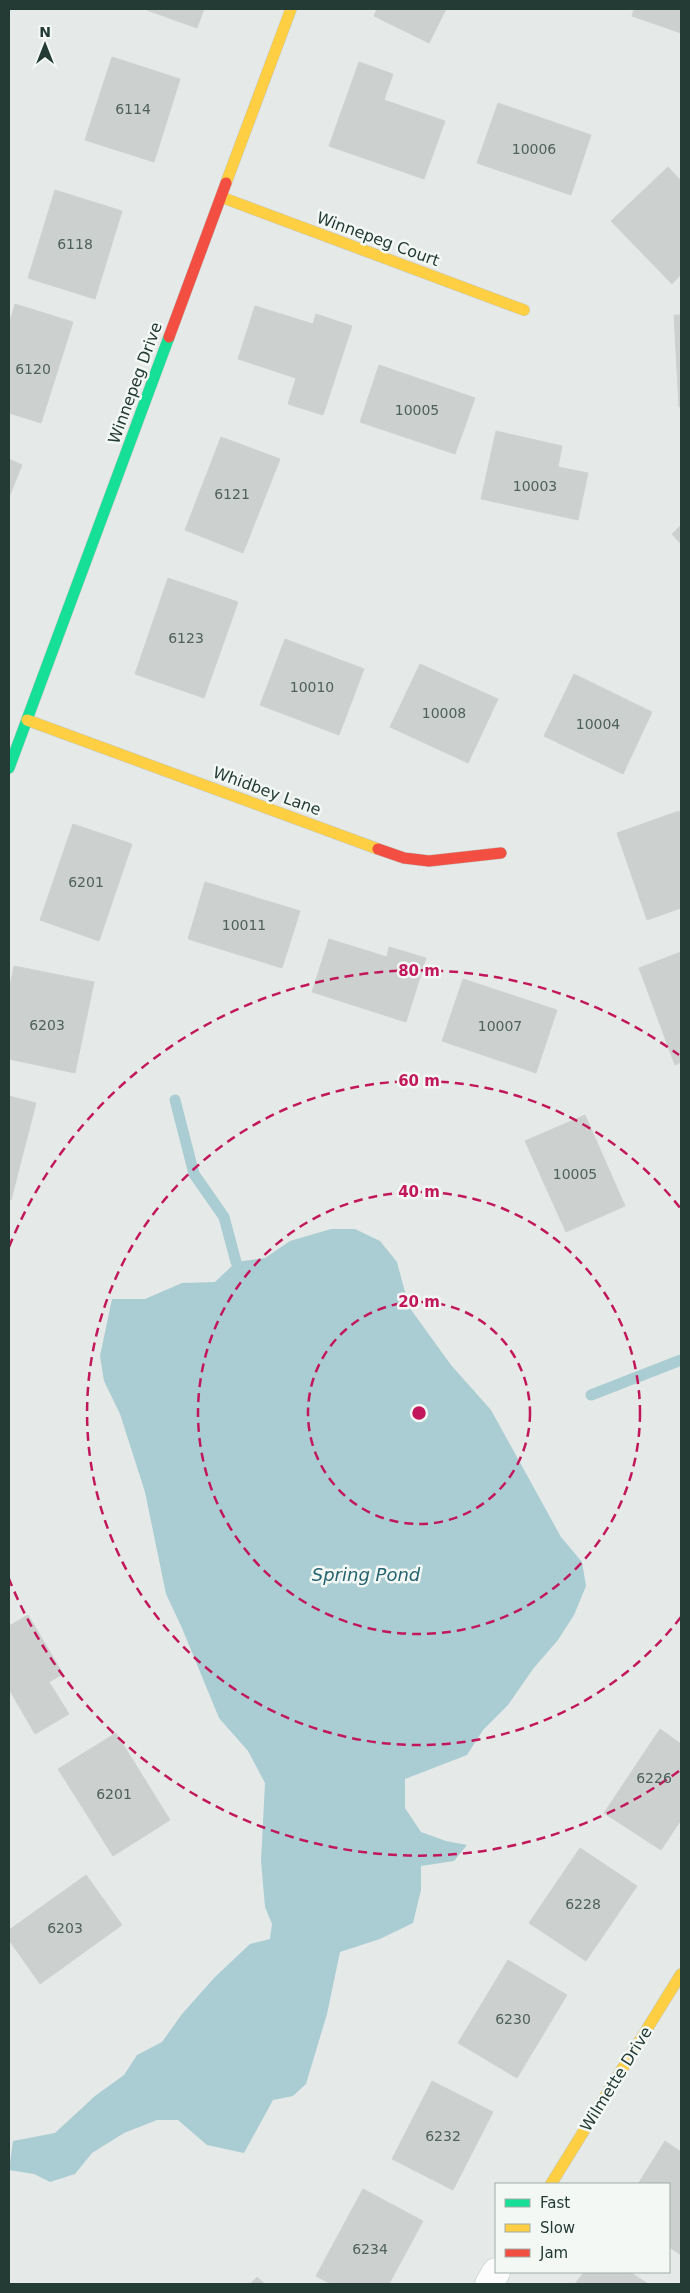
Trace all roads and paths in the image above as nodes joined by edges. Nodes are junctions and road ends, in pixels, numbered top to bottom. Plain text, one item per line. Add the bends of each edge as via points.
1 (291, 9) edge
2 (221, 197) junction
3 (524, 310) dead end
4 (27, 720) junction
5 (9, 768) edge
6 (501, 853) dead end
7 (681, 1974) edge
8 (552, 2183) edge
9 (495, 2273) edge
10 (489, 2284) edge

1 - 2 street, Winnepeg Drive
2 - 3 street, Winnepeg Court
2 - 4 street, Winnepeg Drive
4 - 5 street, Winnepeg Drive
4 - 6 street, Whidbey Lane via 404,858 429,861
7 - 8 street, Wilmette Drive
9 - 10 street

